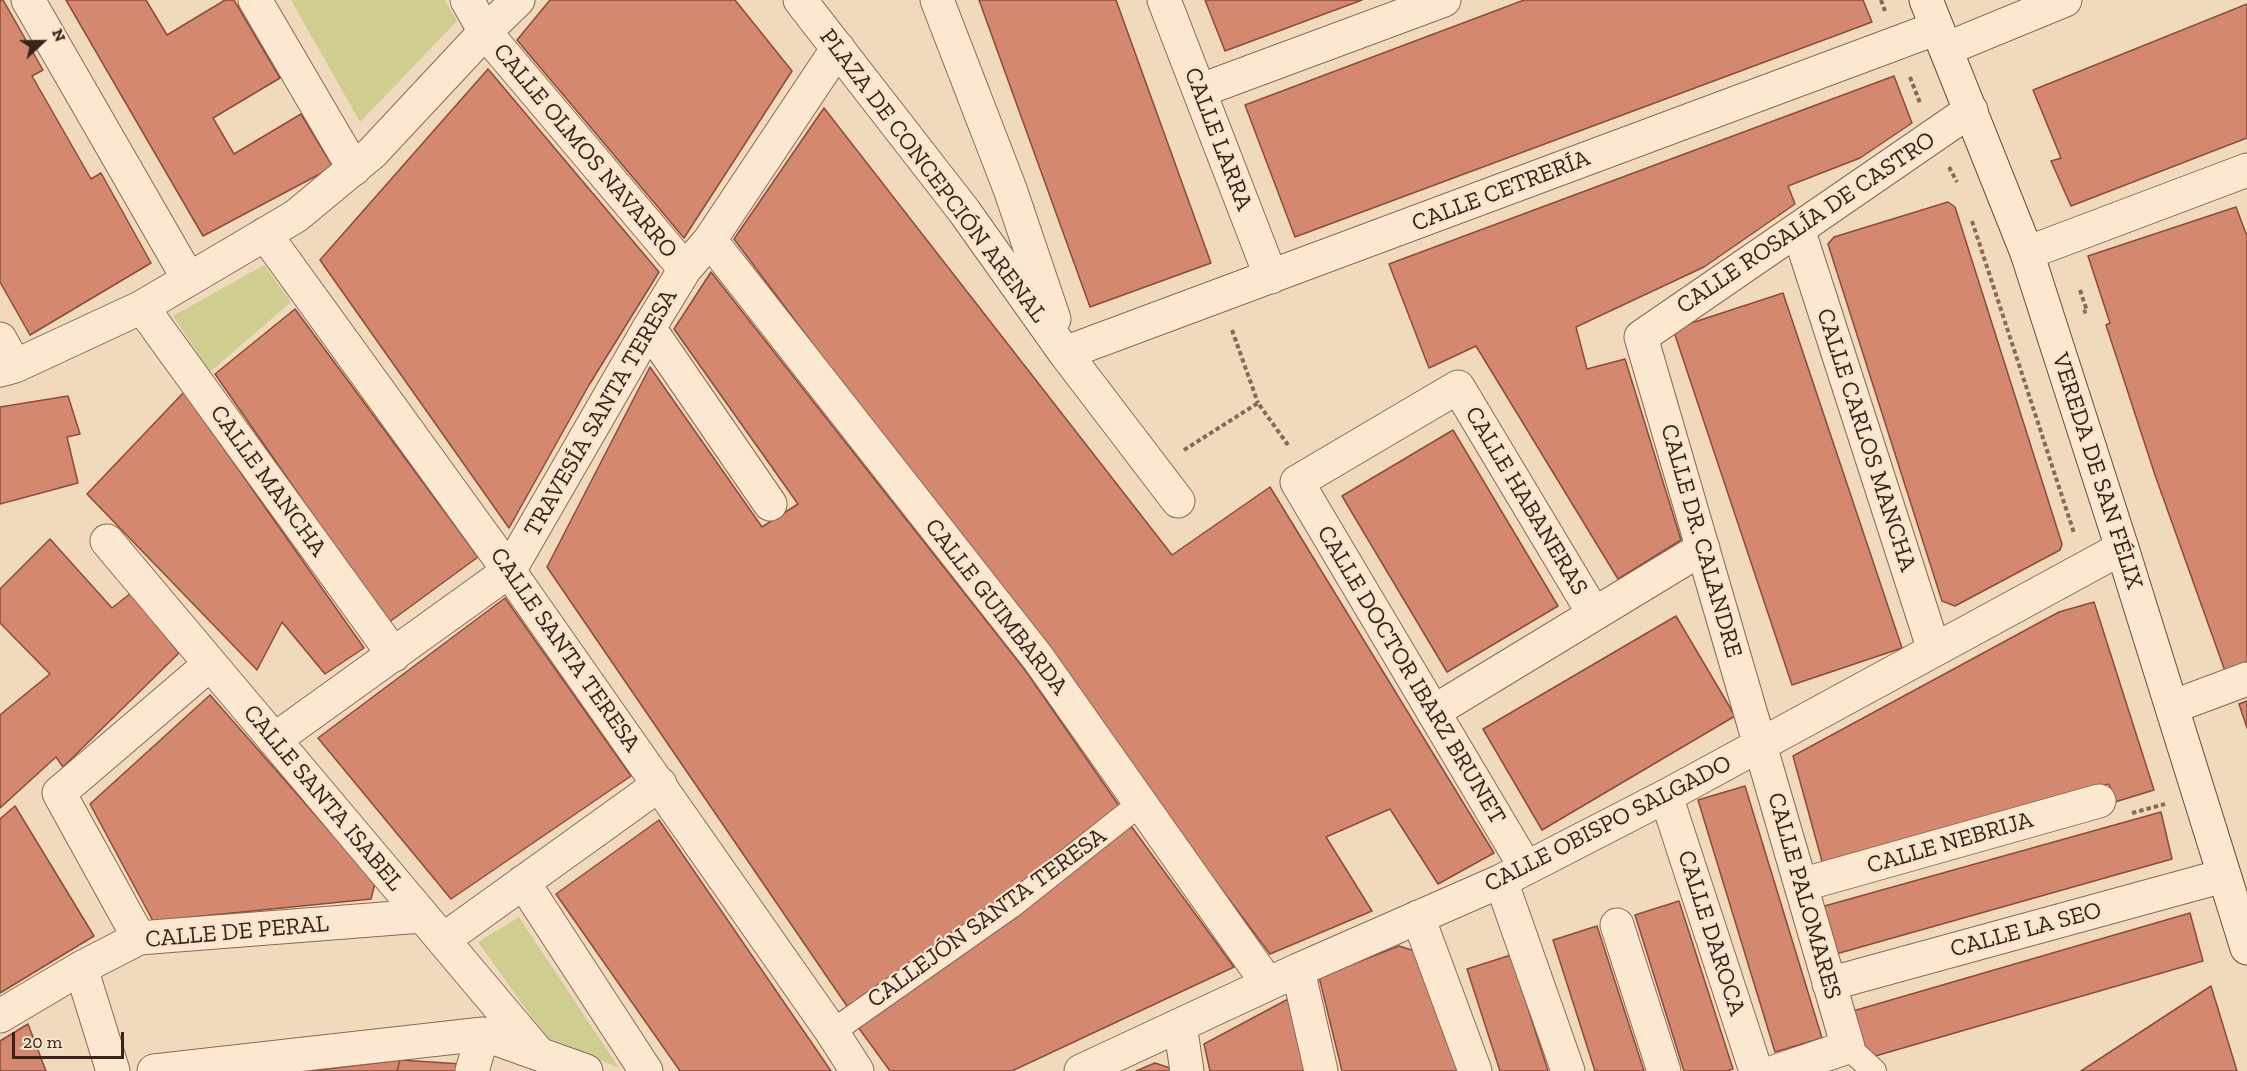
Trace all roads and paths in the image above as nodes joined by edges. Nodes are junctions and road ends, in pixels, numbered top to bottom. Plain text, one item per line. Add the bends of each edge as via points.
1 (28, 0) edge
2 (255, 0) edge
3 (467, 0) edge
4 (518, 0) edge
5 (800, 0) edge
6 (937, 0) edge
7 (1164, 0) edge
8 (1444, 0) edge
9 (2065, 0) edge
10 (1936, 26) edge
11 (485, 32) junction
12 (838, 48) junction
13 (1199, 91) junction
14 (1971, 110) junction
15 (354, 169) junction
16 (2247, 170) edge
17 (1798, 229) junction
18 (265, 234) junction
19 (710, 240) junction
20 (2027, 253) junction
21 (685, 269) junction
22 (1271, 277) junction
23 (188, 278) junction
24 (1220, 296) junction
25 (142, 307) junction
26 (649, 328) junction
27 (1641, 337) joint
28 (1065, 353) junction
29 (5, 358) edge
30 (1258, 403) junction
31 (1154, 470) junction
32 (1297, 482) junction
33 (1178, 501) dead end
34 (770, 504) dead end
35 (107, 541) dead end
36 (1703, 548) junction
37 (2122, 548) junction
38 (509, 571) junction
39 (1594, 614) junction
40 (1934, 650) junction
41 (394, 655) junction
42 (210, 664) junction
43 (2247, 679) edge
44 (2172, 707) junction
45 (1433, 712) junction
46 (274, 740) junction
47 (1760, 746) junction
48 (660, 784) junction
49 (2198, 795) junction
50 (1666, 796) junction
51 (2099, 801) joint
52 (1142, 803) junction
53 (1513, 875) junction
54 (2223, 876) junction
55 (524, 882) junction
56 (1801, 885) junction
57 (1418, 916) junction
58 (1617, 925) dead end
59 (432, 928) junction
60 (139, 938) junction
61 (2247, 948) edge
62 (81, 968) junction
63 (1298, 970) junction
64 (1268, 984) junction
65 (1829, 984) junction
66 (0, 1016) edge
67 (1180, 1025) junction
68 (832, 1032) junction
69 (483, 1034) junction
70 (1848, 1047) junction
71 (539, 1054) junction
72 (113, 1071) edge
73 (154, 1071) edge
74 (472, 1071) edge
75 (586, 1071) edge
76 (646, 1071) edge
77 (857, 1071) edge
78 (1080, 1071) edge
79 (1187, 1071) edge
80 (1321, 1071) edge
81 (1475, 1071) edge
82 (1568, 1071) edge
83 (1664, 1071) edge
84 (1756, 1071) edge
85 (1777, 1071) edge
86 (1874, 1071) edge

1 - 23 street
2 - 15 street
3 - 11 street, CALLE OLMOS NAVARRO
4 - 11 street
5 - 12 street, PLAZA DE CONCEPCIÓN ARENAL
6 - 28 street, PLAZA DE CONCEPCIÓN ARENAL via 1010,189
7 - 13 street, CALLE LARRA
8 - 13 street
9 - 10 street, CALLE CETRERÍA
10 - 14 street, VEREDA DE SAN FÉLIX
10 - 22 street, CALLE CETRERÍA
11 - 15 street
11 - 21 street, CALLE OLMOS NAVARRO
12 - 19 street, TRAVESÍA SANTA TERESA
12 - 28 street, PLAZA DE CONCEPCIÓN ARENAL via 964,211
13 - 22 street, CALLE LARRA
14 - 17 street, CALLE ROSALÍA DE CASTRO
14 - 20 street, VEREDA DE SAN FÉLIX
15 - 18 street via 297,216
16 - 20 street
17 - 27 street, CALLE ROSALÍA DE CASTRO
17 - 40 street, CALLE CARLOS MANCHA
18 - 23 street
18 - 38 street, CALLE SANTA TERESA
19 - 21 street, TRAVESÍA SANTA TERESA
19 - 52 street, CALLE GUIMBARDA via 1038,658
20 - 37 street, VEREDA DE SAN FÉLIX
21 - 26 street, TRAVESÍA SANTA TERESA
22 - 24 street, CALLE CETRERÍA
23 - 25 street
24 - 28 street, CALLE CETRERÍA
24 - 30 path
25 - 29 street
25 - 41 street, CALLE MANCHA
26 - 34 street
26 - 38 street, TRAVESÍA SANTA TERESA
27 - 36 street, CALLE DR. CALANDRE
28 - 31 street, PLAZA DE CONCEPCIÓN ARENAL
30 - 31 path
30 - 32 path via 1294,452
31 - 33 street, PLAZA DE CONCEPCIÓN ARENAL
32 - 39 street, CALLE HABANERAS via 1458,387
32 - 45 street, CALLE DOCTOR IBARZ BRUNET
35 - 42 street, CALLE SANTA ISABEL
36 - 39 street
36 - 47 street, CALLE DR. CALANDRE
37 - 40 street, CALLE OBISPO SALGADO
37 - 44 street, VEREDA DE SAN FÉLIX
38 - 41 street, TRAVESÍA SANTA TERESA
38 - 48 street, CALLE SANTA TERESA
39 - 45 street
40 - 47 street, CALLE OBISPO SALGADO
41 - 46 street, TRAVESÍA SANTA TERESA
42 - 46 street, CALLE SANTA ISABEL
42 - 60 street via 59,793
43 - 44 street
44 - 49 street, VEREDA DE SAN FÉLIX
45 - 53 street, CALLE DOCTOR IBARZ BRUNET
46 - 59 street, CALLE SANTA ISABEL
47 - 50 street, CALLE OBISPO SALGADO
47 - 56 street, CALLE PALOMARES
48 - 55 street
48 - 68 street, CALLE SANTA TERESA
49 - 51 path via 2118,817
49 - 54 street, VEREDA DE SAN FÉLIX
50 - 53 street, CALLE OBISPO SALGADO
50 - 84 street, CALLE DAROCA
51 - 56 street, CALLE NEBRIJA
52 - 64 street, CALLE GUIMBARDA
52 - 68 street, CALLEJÓN SANTA TERESA via 1011,906
53 - 57 street, CALLE OBISPO SALGADO
53 - 82 street, CALLE DOCTOR IBARZ BRUNET
54 - 61 street, VEREDA DE SAN FÉLIX
54 - 65 street, CALLE LA SEO
55 - 59 street
55 - 76 street
56 - 65 street, CALLE PALOMARES
57 - 63 street, CALLE OBISPO SALGADO
57 - 81 street
58 - 83 street
59 - 60 street, CALLE DE PERAL
59 - 71 street, CALLE SANTA ISABEL
60 - 62 street, CALLE DE PERAL
62 - 66 street, CALLE DE PERAL
62 - 72 street
63 - 64 street, CALLE OBISPO SALGADO
63 - 80 street
64 - 67 street, CALLE OBISPO SALGADO
65 - 70 street, CALLE PALOMARES
67 - 78 street, CALLE OBISPO SALGADO
67 - 79 street
68 - 77 street, CALLE SANTA TERESA
69 - 71 street
69 - 73 street
69 - 74 street
70 - 85 street
70 - 86 street
71 - 75 street

